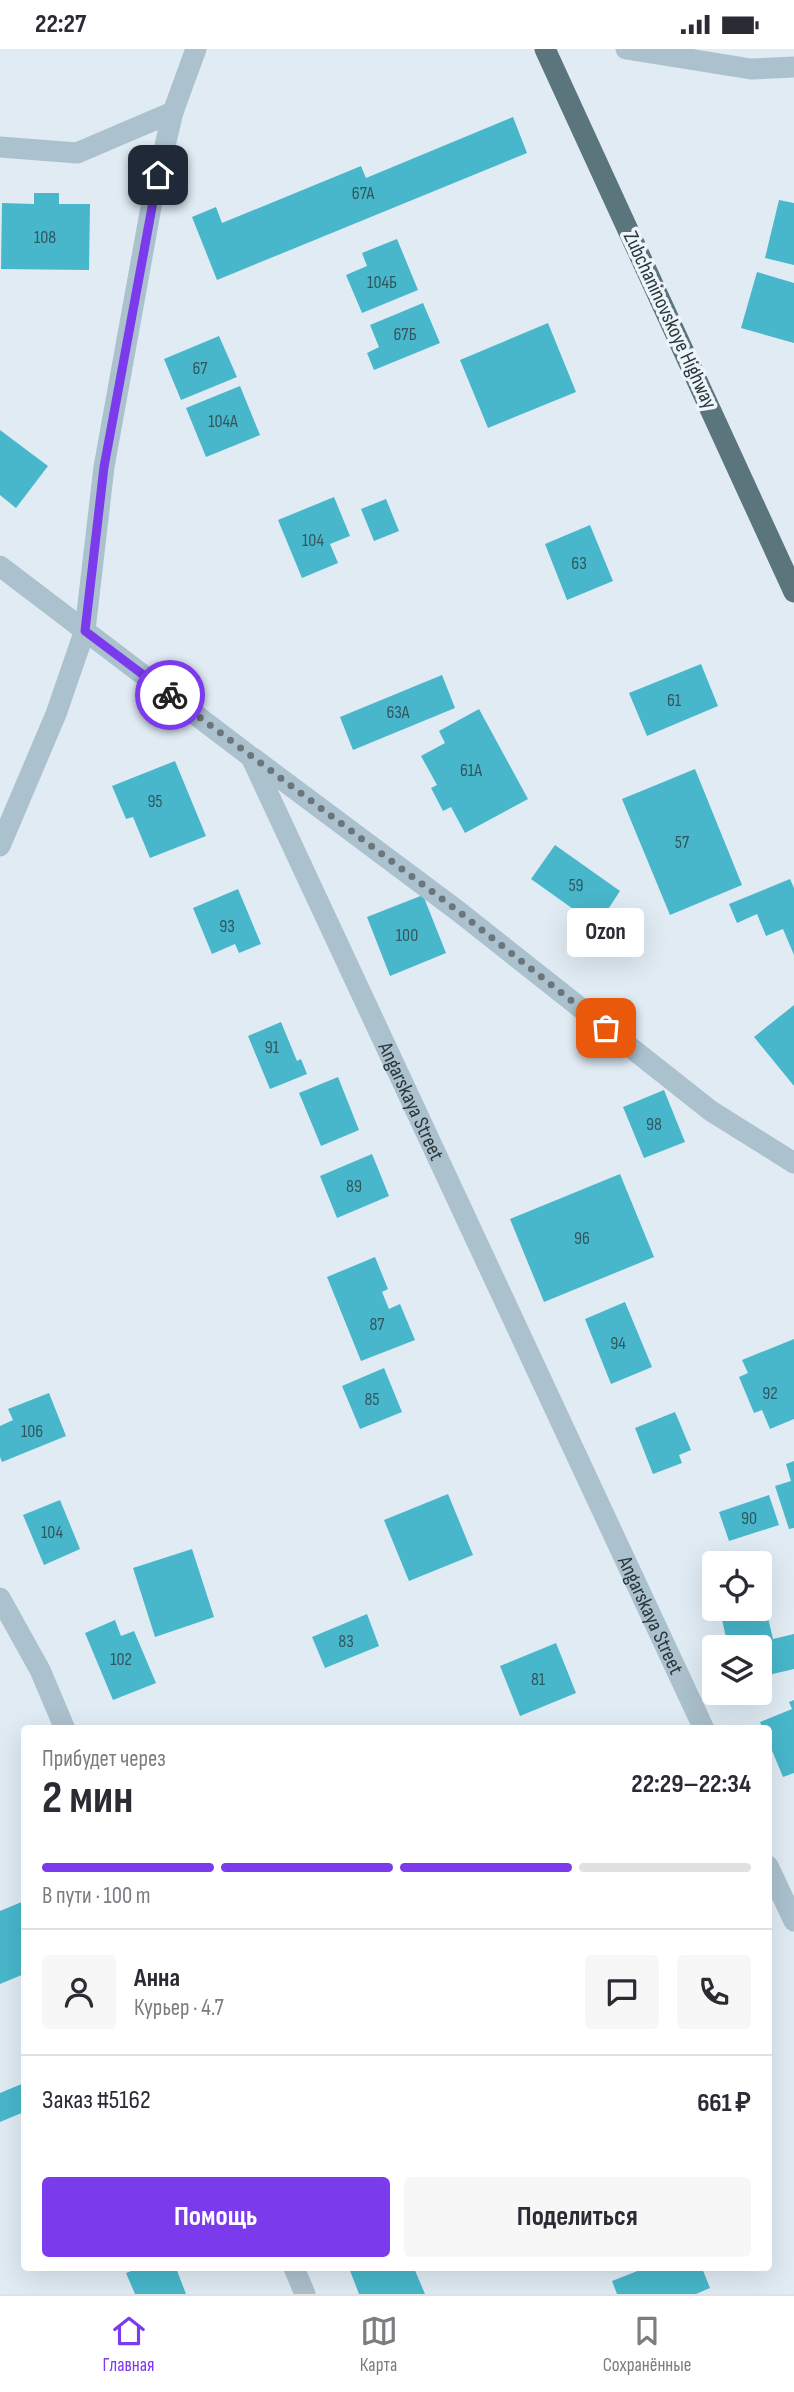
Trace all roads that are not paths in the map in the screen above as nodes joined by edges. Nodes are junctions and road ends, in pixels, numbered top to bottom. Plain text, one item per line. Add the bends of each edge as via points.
1 (196, 49) edge
2 (545, 49) edge
3 (626, 49) edge
4 (794, 67) edge
5 (173, 112) junction
6 (0, 147) edge
7 (0, 566) edge
8 (794, 592) edge
9 (85, 631) junction
10 (251, 757) junction
11 (0, 846) edge
12 (794, 1163) edge
13 (0, 1598) edge
14 (63, 1725) edge
15 (702, 1725) edge
16 (772, 1874) edge
17 (794, 1921) edge
18 (295, 2271) edge
19 (305, 2294) edge

1 - 5 street
2 - 8 main road, Zubchaninovskoye Highway
3 - 4 street via 751,69
5 - 6 street via 76,153
5 - 9 street via 153,196 104,467
7 - 9 street, Angarskaya Street
9 - 10 street, Angarskaya Street
9 - 11 street via 56,714
10 - 12 street via 458,911 711,1111
10 - 15 street, Angarskaya Street
13 - 14 street via 40,1670
16 - 17 street
18 - 19 street

